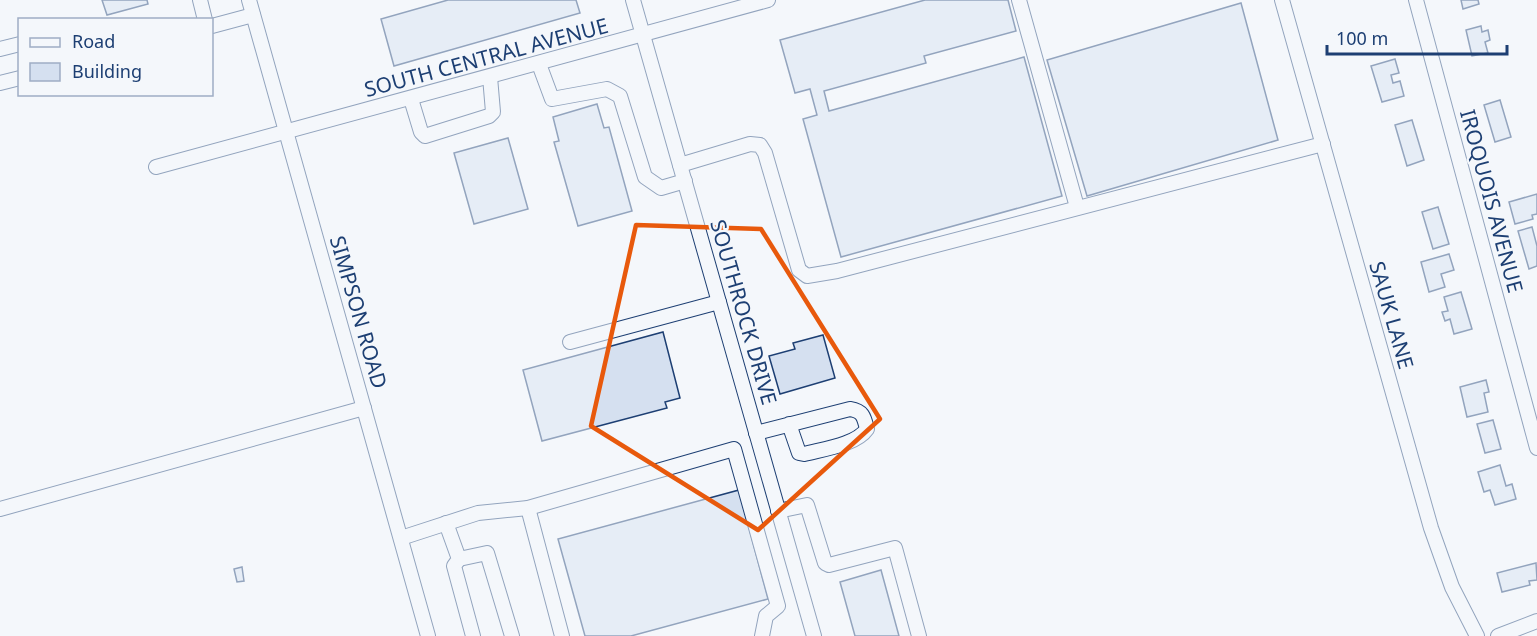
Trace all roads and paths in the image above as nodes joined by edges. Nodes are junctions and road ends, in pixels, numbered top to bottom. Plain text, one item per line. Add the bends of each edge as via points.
1 (200, 0) edge
2 (249, 0) edge
3 (633, 0) edge
4 (768, 0) edge
5 (1019, 0) edge
6 (1282, 0) edge
7 (1416, 0) edge
8 (743, 3) edge
9 (253, 15) junction
10 (204, 18) edge
11 (213, 26) edge
12 (643, 36) junction
13 (18, 44) edge
14 (0, 49) edge
15 (539, 64) junction
16 (490, 77) junction
17 (18, 78) edge
18 (0, 83) edge
19 (411, 99) junction
20 (285, 134) junction
21 (1323, 144) junction
22 (680, 165) junction
23 (156, 167) dead end
24 (685, 182) junction
25 (1077, 207) junction
26 (719, 302) junction
27 (570, 342) dead end
28 (364, 408) junction
29 (789, 424) junction
30 (756, 433) junction
31 (1537, 448) edge
32 (528, 508) junction
33 (0, 509) edge
34 (778, 511) junction
35 (446, 523) junction
36 (401, 538) junction
37 (459, 559) junction
38 (1537, 621) edge
39 (428, 636) edge
40 (473, 636) edge
41 (512, 636) edge
42 (562, 636) edge
43 (762, 636) edge
44 (814, 636) edge
45 (919, 636) edge
46 (1477, 636) edge
47 (1498, 636) edge

1 - 10 street
2 - 9 street, SIMPSON ROAD
3 - 12 street, SOUTHROCK DRIVE
4 - 8 street, SOUTH CENTRAL AVENUE
5 - 25 street
6 - 21 street, SAUK LANE
7 - 31 street, IROQUOIS AVENUE
8 - 12 street, SOUTH CENTRAL AVENUE
9 - 11 street
9 - 20 street, SIMPSON ROAD
12 - 15 street, SOUTH CENTRAL AVENUE
12 - 22 street, SOUTHROCK DRIVE
13 - 14 street
15 - 16 street, SOUTH CENTRAL AVENUE
15 - 24 street via 552,99 607,89 620,96 645,177 661,188
16 - 19 street, SOUTH CENTRAL AVENUE
16 - 19 street via 493,112 489,116 426,136 421,132
17 - 18 street
19 - 20 street, SOUTH CENTRAL AVENUE
20 - 23 street, SOUTH CENTRAL AVENUE
20 - 28 street, SIMPSON ROAD
21 - 25 street
21 - 46 street, SAUK LANE via 1431,528 1452,587
22 - 24 street, SOUTHROCK DRIVE
22 - 25 street via 750,144 760,145 799,270 807,276
24 - 26 street, SOUTHROCK DRIVE
26 - 27 street
26 - 30 street, SOUTHROCK DRIVE
28 - 33 street
28 - 36 street, SIMPSON ROAD
29 - 29 street via 850,408 863,415 867,429 854,440 804,454 795,446
29 - 30 street
30 - 34 street, SOUTHROCK DRIVE
32 - 35 street via 478,513
32 - 42 street
32 - 43 street via 734,449 778,606 766,616
34 - 44 street, SOUTHROCK DRIVE
34 - 45 street via 807,505 828,565 895,548
35 - 36 street
35 - 37 street
36 - 39 street, SIMPSON ROAD
37 - 40 street via 454,566
37 - 41 street via 487,554
38 - 47 street

